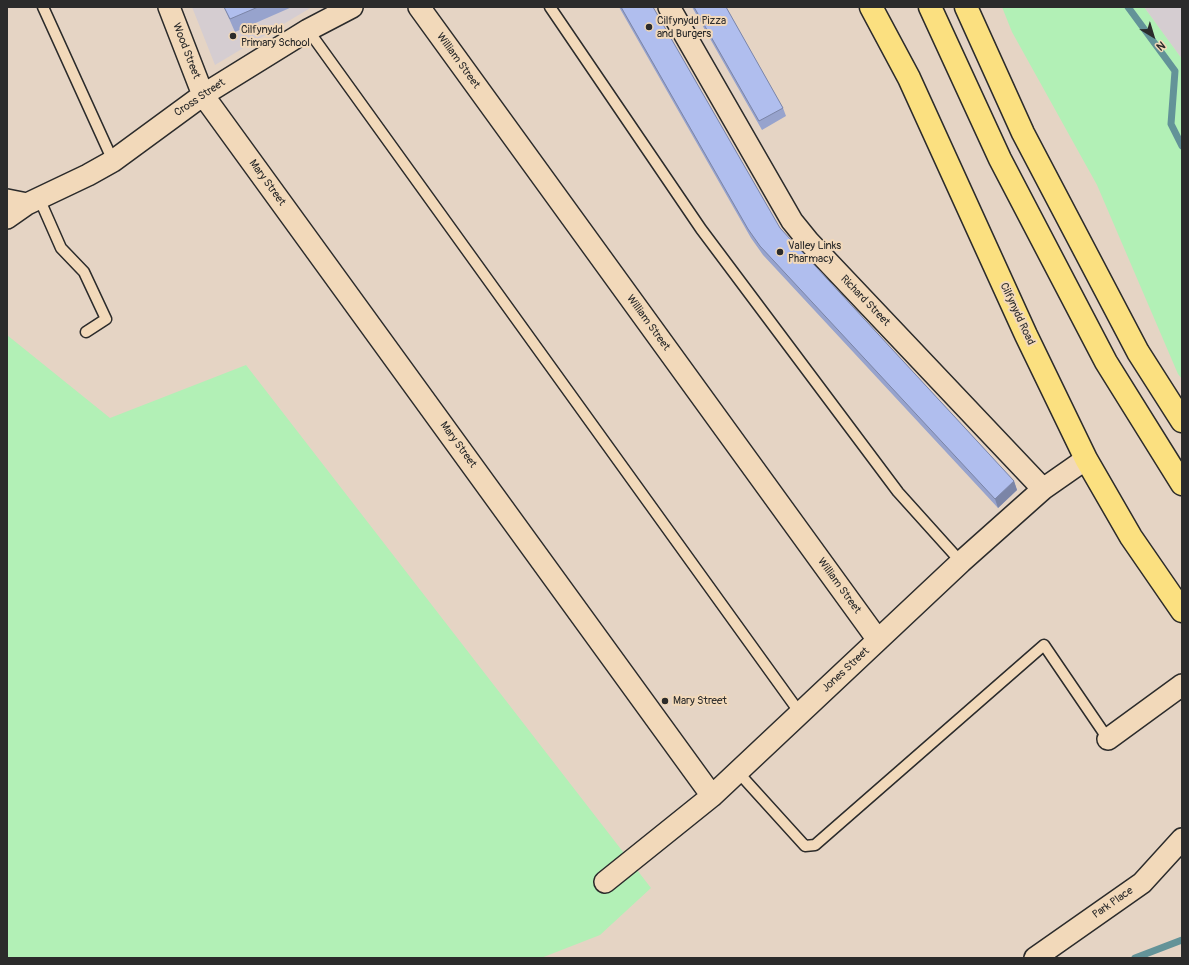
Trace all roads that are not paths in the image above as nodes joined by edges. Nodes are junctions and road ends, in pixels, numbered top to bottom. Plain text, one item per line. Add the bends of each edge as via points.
1 (43, 7) edge
2 (169, 7) edge
3 (352, 7) edge
4 (419, 7) edge
5 (550, 7) edge
6 (669, 7) edge
7 (871, 7) edge
8 (930, 7) edge
9 (966, 7) edge
10 (308, 30) junction
11 (203, 95) junction
12 (113, 161) junction
13 (39, 198) junction
14 (7, 200) edge
15 (7, 218) edge
16 (86, 332) dead end
17 (1182, 421) edge
18 (1086, 459) junction
19 (1182, 484) edge
20 (1043, 489) junction
21 (961, 562) junction
22 (1182, 611) edge
23 (878, 640) junction
24 (1182, 685) edge
25 (800, 713) junction
26 (1108, 739) joint
27 (738, 771) junction
28 (712, 796) junction
29 (1182, 839) edge
30 (605, 882) dead end
31 (1036, 958) edge

1 - 12 lane
2 - 11 street, Wood Street
3 - 10 street, Cross Street
4 - 23 street, William Street
5 - 21 lane via 701,230 898,492
6 - 20 street, Richard Street via 792,221
7 - 18 main road, Cilfynydd Road via 909,78
8 - 19 main road via 1000,159 1106,362
9 - 17 main road via 1023,133 1138,352
10 - 11 street, Cross Street
10 - 25 lane
11 - 12 street, Cross Street
11 - 28 street, Mary Street
12 - 13 street, Cross Street
13 - 14 street
13 - 15 street, Cross Street
13 - 16 lane via 62,248 84,272 106,319
18 - 20 street, Jones Street
18 - 22 main road, Cilfynydd Road via 1131,537
20 - 21 street, Jones Street
21 - 23 street, Jones Street
23 - 25 street, Jones Street
24 - 26 street
25 - 27 street, Jones Street
26 - 27 lane via 1044,645 816,845 805,846
27 - 28 street, Jones Street
28 - 30 street, Jones Street
29 - 31 street, Park Place via 1142,883

